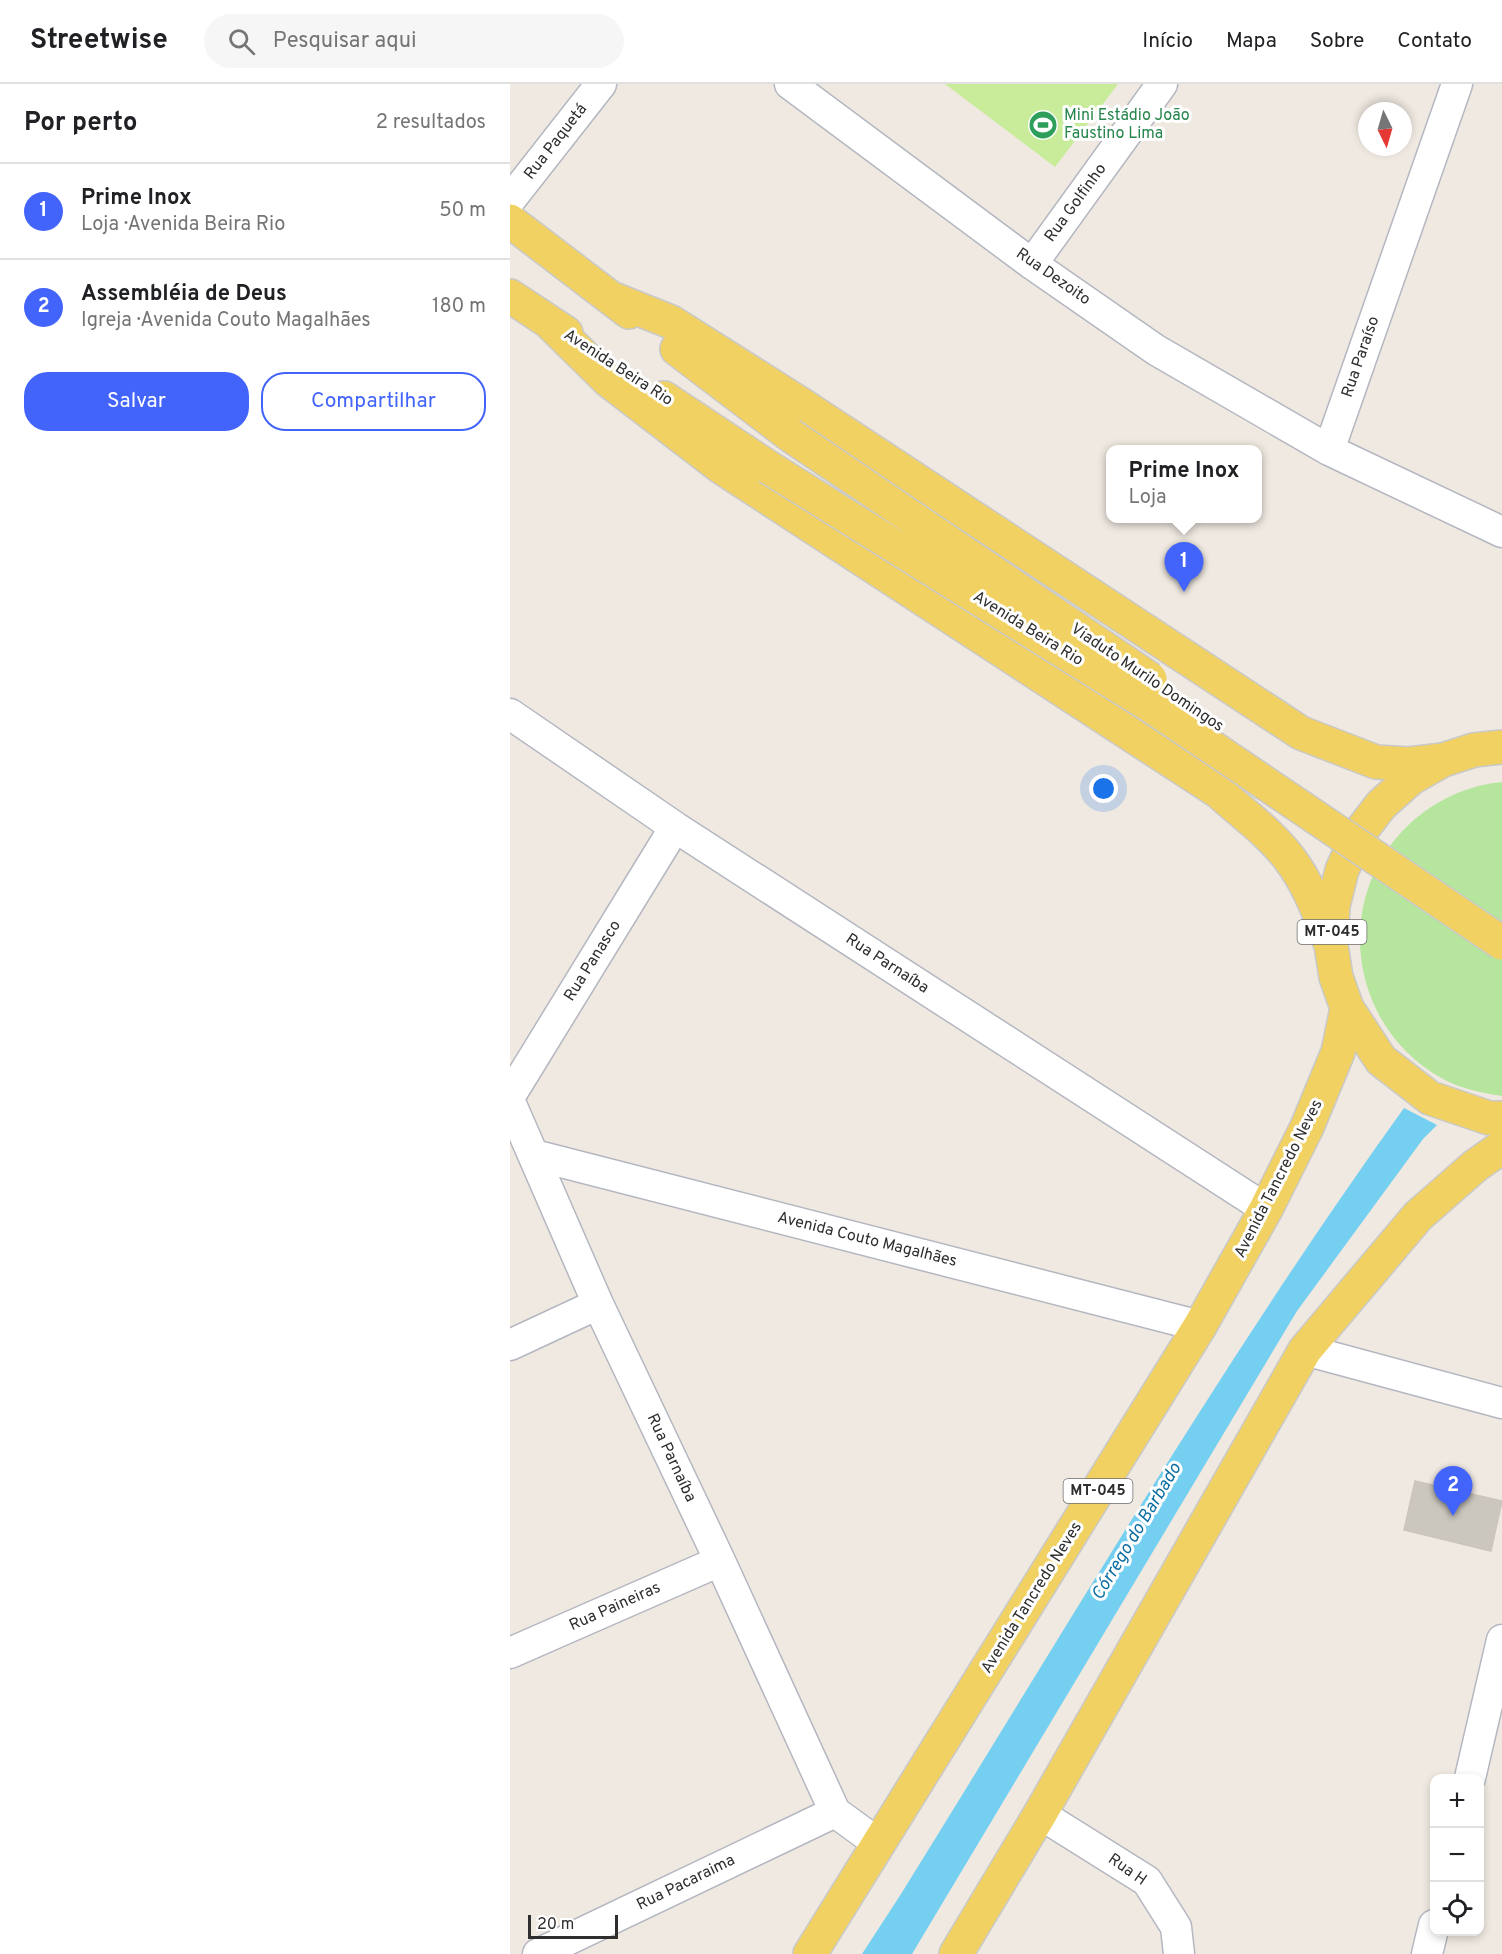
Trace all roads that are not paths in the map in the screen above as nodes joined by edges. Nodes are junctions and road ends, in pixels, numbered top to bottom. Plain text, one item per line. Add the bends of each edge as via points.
1 (601, 84) edge
2 (790, 84) edge
3 (1162, 84) edge
4 (1457, 84) edge
5 (510, 200) edge
6 (510, 221) edge
7 (1032, 264) junction
8 (510, 296) edge
9 (611, 298) junction
10 (549, 322) junction
11 (1329, 450) junction
12 (1502, 532) edge
13 (510, 714) edge
14 (1493, 746) edge
15 (1443, 760) junction
16 (675, 826) junction
17 (1502, 922) edge
18 (1502, 943) edge
19 (1331, 945) junction
20 (1347, 1008) junction
21 (510, 1096) edge
22 (510, 1102) edge
23 (1502, 1118) edge
24 (1502, 1147) edge
25 (534, 1155) junction
26 (1266, 1209) junction
27 (598, 1304) junction
28 (1200, 1326) junction
29 (510, 1345) edge
30 (1305, 1350) junction
31 (1502, 1403) edge
32 (720, 1561) junction
33 (1502, 1640) edge
34 (510, 1653) edge
35 (1496, 1699) edge
36 (1472, 1774) edge
37 (835, 1812) junction
38 (1040, 1814) junction
39 (879, 1844) junction
40 (1431, 1936) edge
41 (538, 1954) edge
42 (810, 1954) edge
43 (956, 1954) edge
44 (1179, 1954) edge
45 (1427, 1954) edge

1 - 5 street, Rua Paquetá
2 - 7 street, Rua Dezoito
3 - 7 street, Rua Golfinho
4 - 11 street, Rua Paraíso
6 - 9 main road
7 - 11 street, Rua Dezoito via 1156,350
8 - 10 main road, Avenida Beira Rio
9 - 15 main road via 671,322 752,373 1301,734 1376,762
9 - 17 main road, Viaduto Murilo Domingos, bridge via 790,435
10 - 18 main road, Avenida Beira Rio, bridge via 768,466 1151,706
10 - 19 main road, Avenida Beira Rio via 609,381 721,467 1219,792 1289,857 1317,906
11 - 12 street
13 - 16 street, Rua Parnaíba
14 - 15 main road, MT-045
15 - 19 main road, MT-045 via 1410,779 1381,805 1358,835 1339,879
16 - 21 street, Rua Panasco
16 - 26 street, Rua Parnaíba
19 - 20 main road, MT-045 via 1336,977
20 - 23 main road, MT-045 via 1381,1060 1430,1098 1489,1118
20 - 26 main road, Avenida Tancredo Neves / MT-045 via 1338,1052 1325,1086
22 - 25 street, Rua Parnaíba
24 - 30 main road via 1418,1216
25 - 27 street, Rua Parnaíba
25 - 28 street, Avenida Couto Magalhães
26 - 28 main road, Avenida Tancredo Neves / MT-045
27 - 29 street
27 - 32 street, Rua Parnaíba
28 - 39 main road, Avenida Tancredo Neves / MT-045
30 - 31 street
30 - 38 main road
32 - 34 street, Rua Paineiras
32 - 37 street, Rua Parnaíba
33 - 35 street
35 - 36 street
37 - 39 street
37 - 41 street, Rua Pacaraima
38 - 43 main road
38 - 44 street, Rua H via 1147,1881 1176,1927
39 - 42 main road, Avenida Tancredo Neves / MT-045
40 - 45 street

